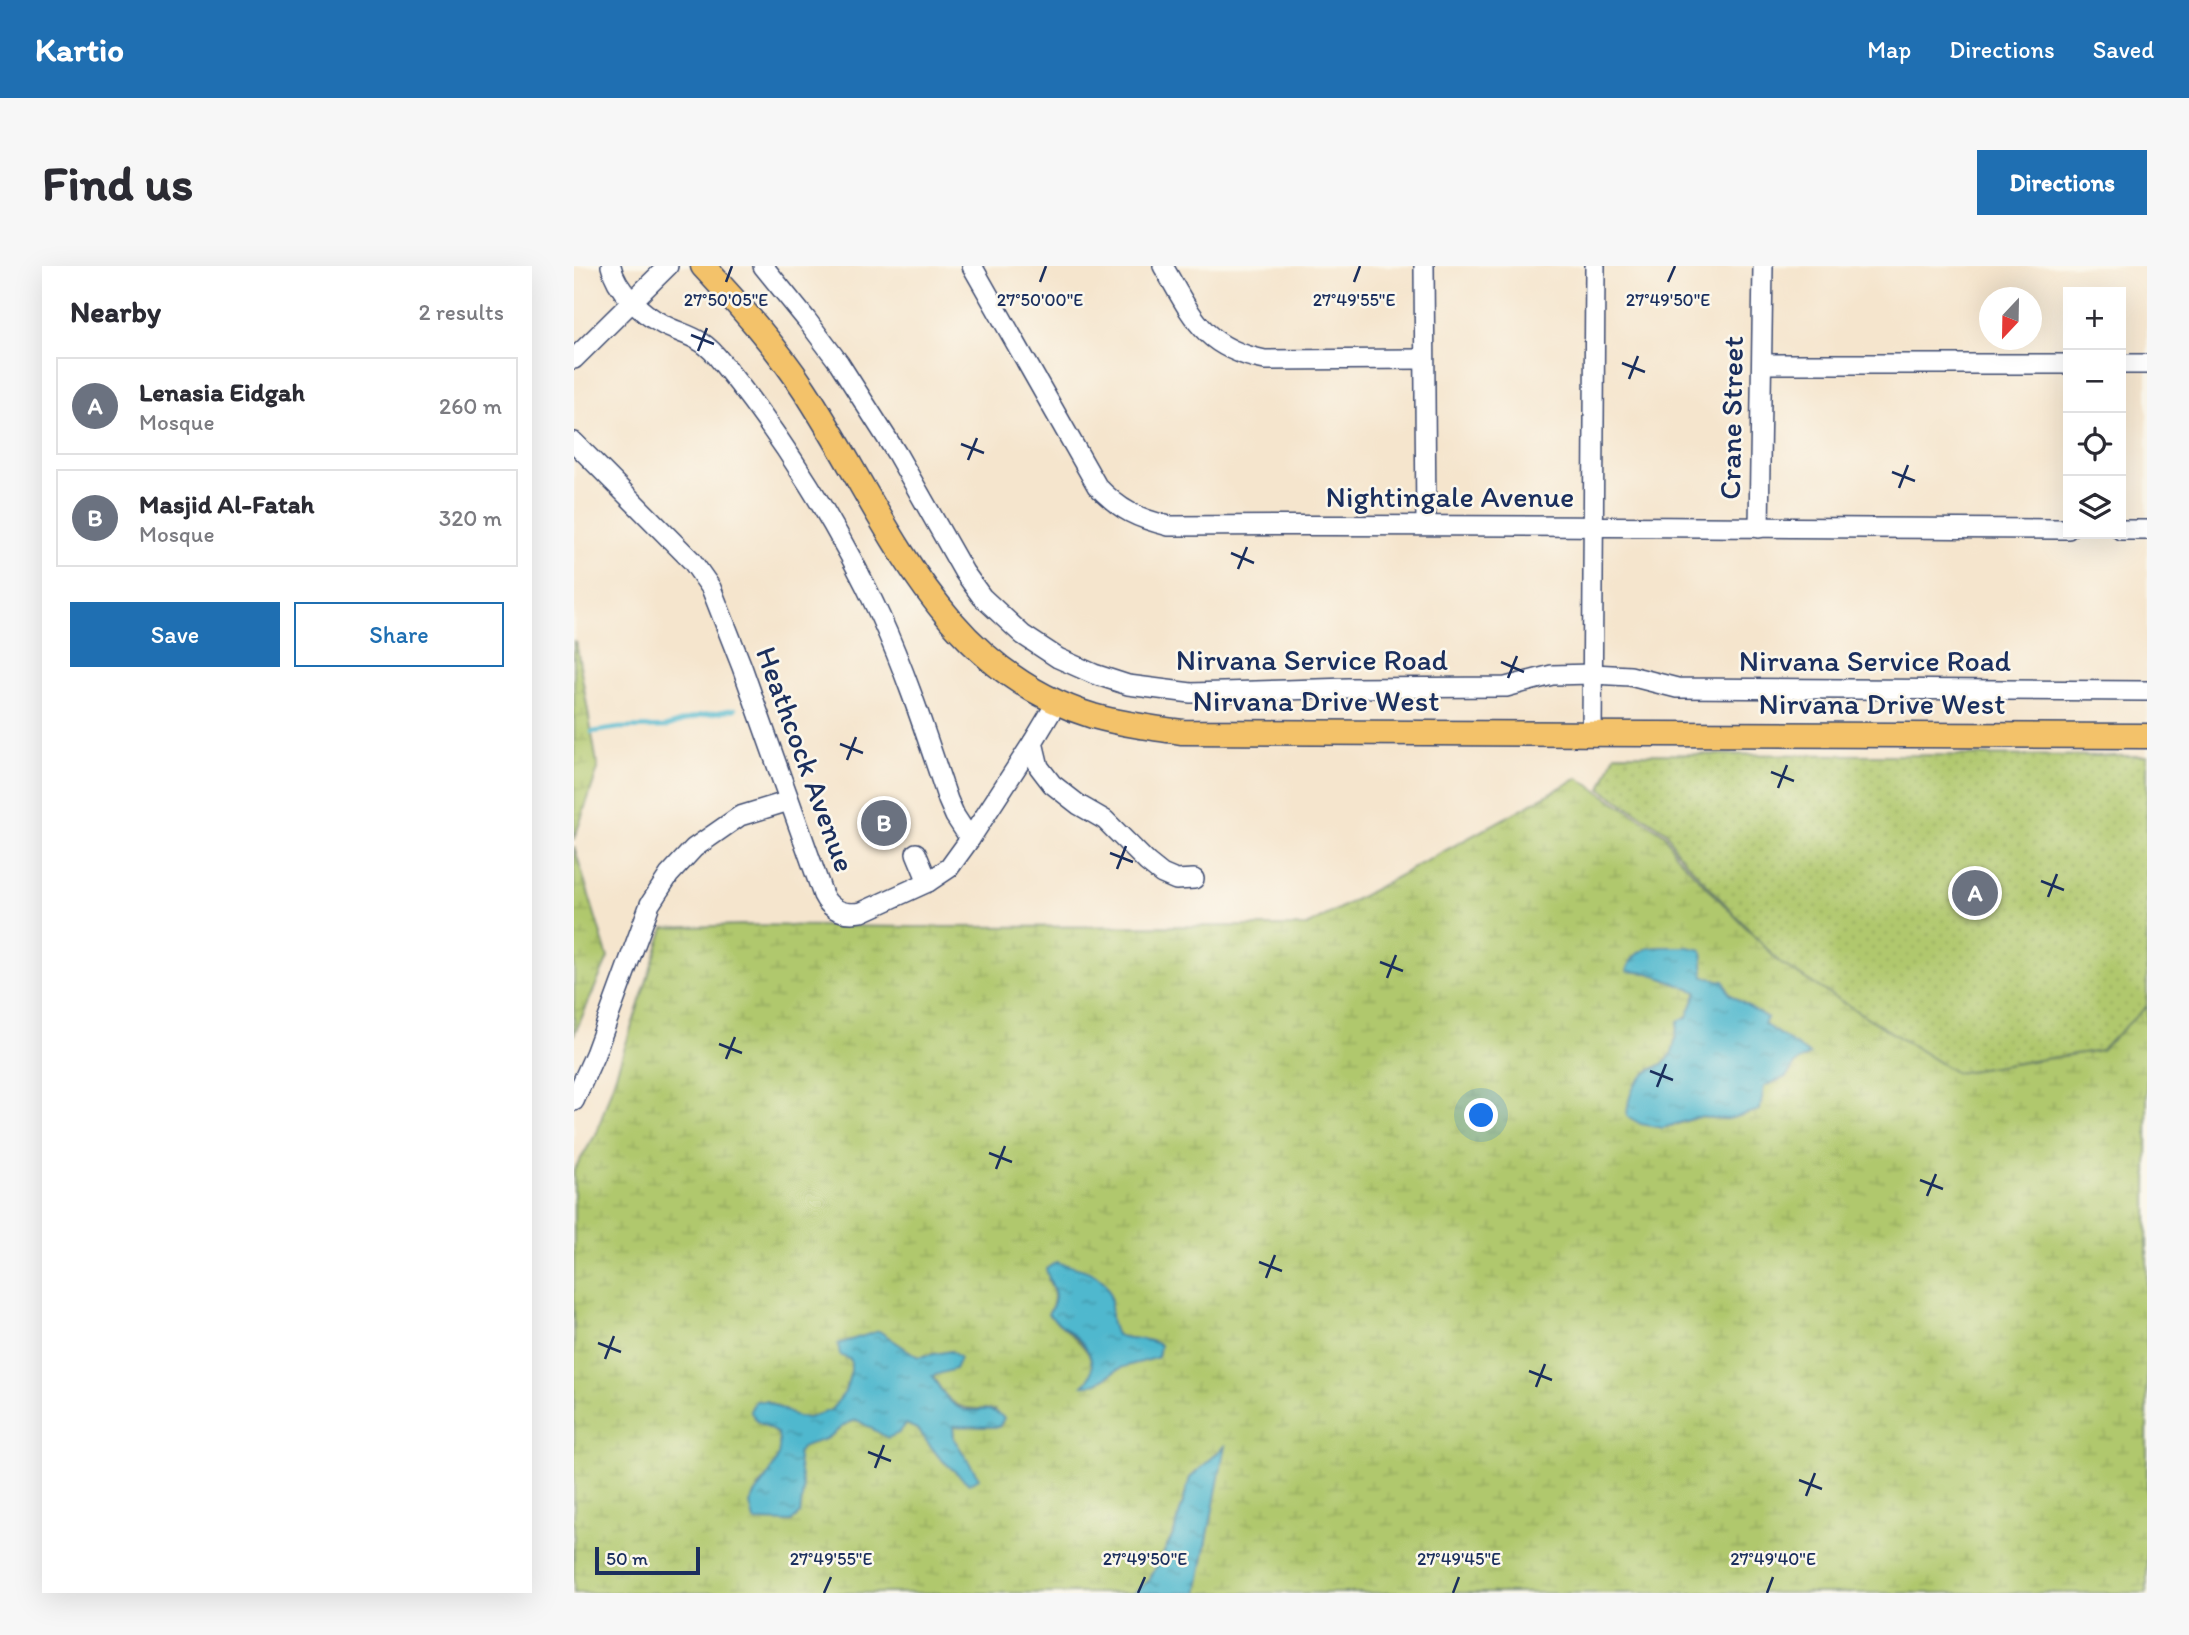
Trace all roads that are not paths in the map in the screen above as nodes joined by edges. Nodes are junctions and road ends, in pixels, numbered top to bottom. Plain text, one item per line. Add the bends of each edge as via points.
1 (611, 266) edge
2 (668, 266) edge
3 (703, 266) edge
4 (763, 266) edge
5 (972, 266) edge
6 (1163, 266) edge
7 (1424, 266) edge
8 (1595, 266) edge
9 (1763, 266) edge
10 (634, 302) junction
11 (574, 359) edge
12 (1424, 359) junction
13 (1762, 364) junction
14 (2063, 364) edge
15 (2126, 364) edge
16 (2147, 364) edge
17 (574, 442) edge
18 (1426, 524) junction
19 (1592, 527) junction
20 (1759, 528) junction
21 (2063, 529) edge
22 (2126, 530) edge
23 (2147, 530) edge
24 (1593, 674) junction
25 (2147, 691) edge
26 (1057, 702) junction
27 (1592, 733) junction
28 (2147, 736) edge
29 (1033, 742) junction
30 (789, 800) junction
31 (970, 839) junction
32 (916, 853) dead end
33 (1194, 879) dead end
34 (928, 882) junction
35 (574, 1101) edge

1 - 10 street
2 - 10 street
3 - 26 main road, Nirvana Drive West via 783,359 948,619 1004,671
4 - 24 street, Nirvana Service Road via 839,363 982,597 1023,635 1059,658 1128,685 1191,693 1506,687 1552,676
5 - 18 street, Nightingale Avenue via 1097,486 1132,515 1170,526
6 - 12 street via 1195,321 1211,338 1246,356 1265,360
7 - 12 street
8 - 19 street
9 - 13 street, Crane Street
10 - 11 street
10 - 31 street via 663,325 703,343 722,362 838,534 888,634 948,800
12 - 18 street
13 - 14 street
13 - 20 street, Crane Street
15 - 16 street
17 - 30 street, Heathcock Avenue via 692,561 711,588
18 - 19 street, Nightingale Avenue
19 - 20 street, Nightingale Avenue
19 - 24 street
20 - 21 street, Nightingale Avenue
22 - 23 street
24 - 25 street, Nirvana Service Road via 1630,676 1677,688
24 - 27 street
26 - 27 main road, Nirvana Drive West via 1125,724 1182,732
26 - 29 street, Heathcock Avenue
27 - 28 main road, Nirvana Drive West
29 - 31 street, Heathcock Avenue
29 - 33 street via 1040,767 1052,784 1105,820 1162,874 1176,880
30 - 34 street, Heathcock Avenue via 823,895 834,908 851,914 862,912
30 - 35 street via 740,816 694,848 669,875 650,904
31 - 34 street, Heathcock Avenue via 949,868
32 - 34 street

